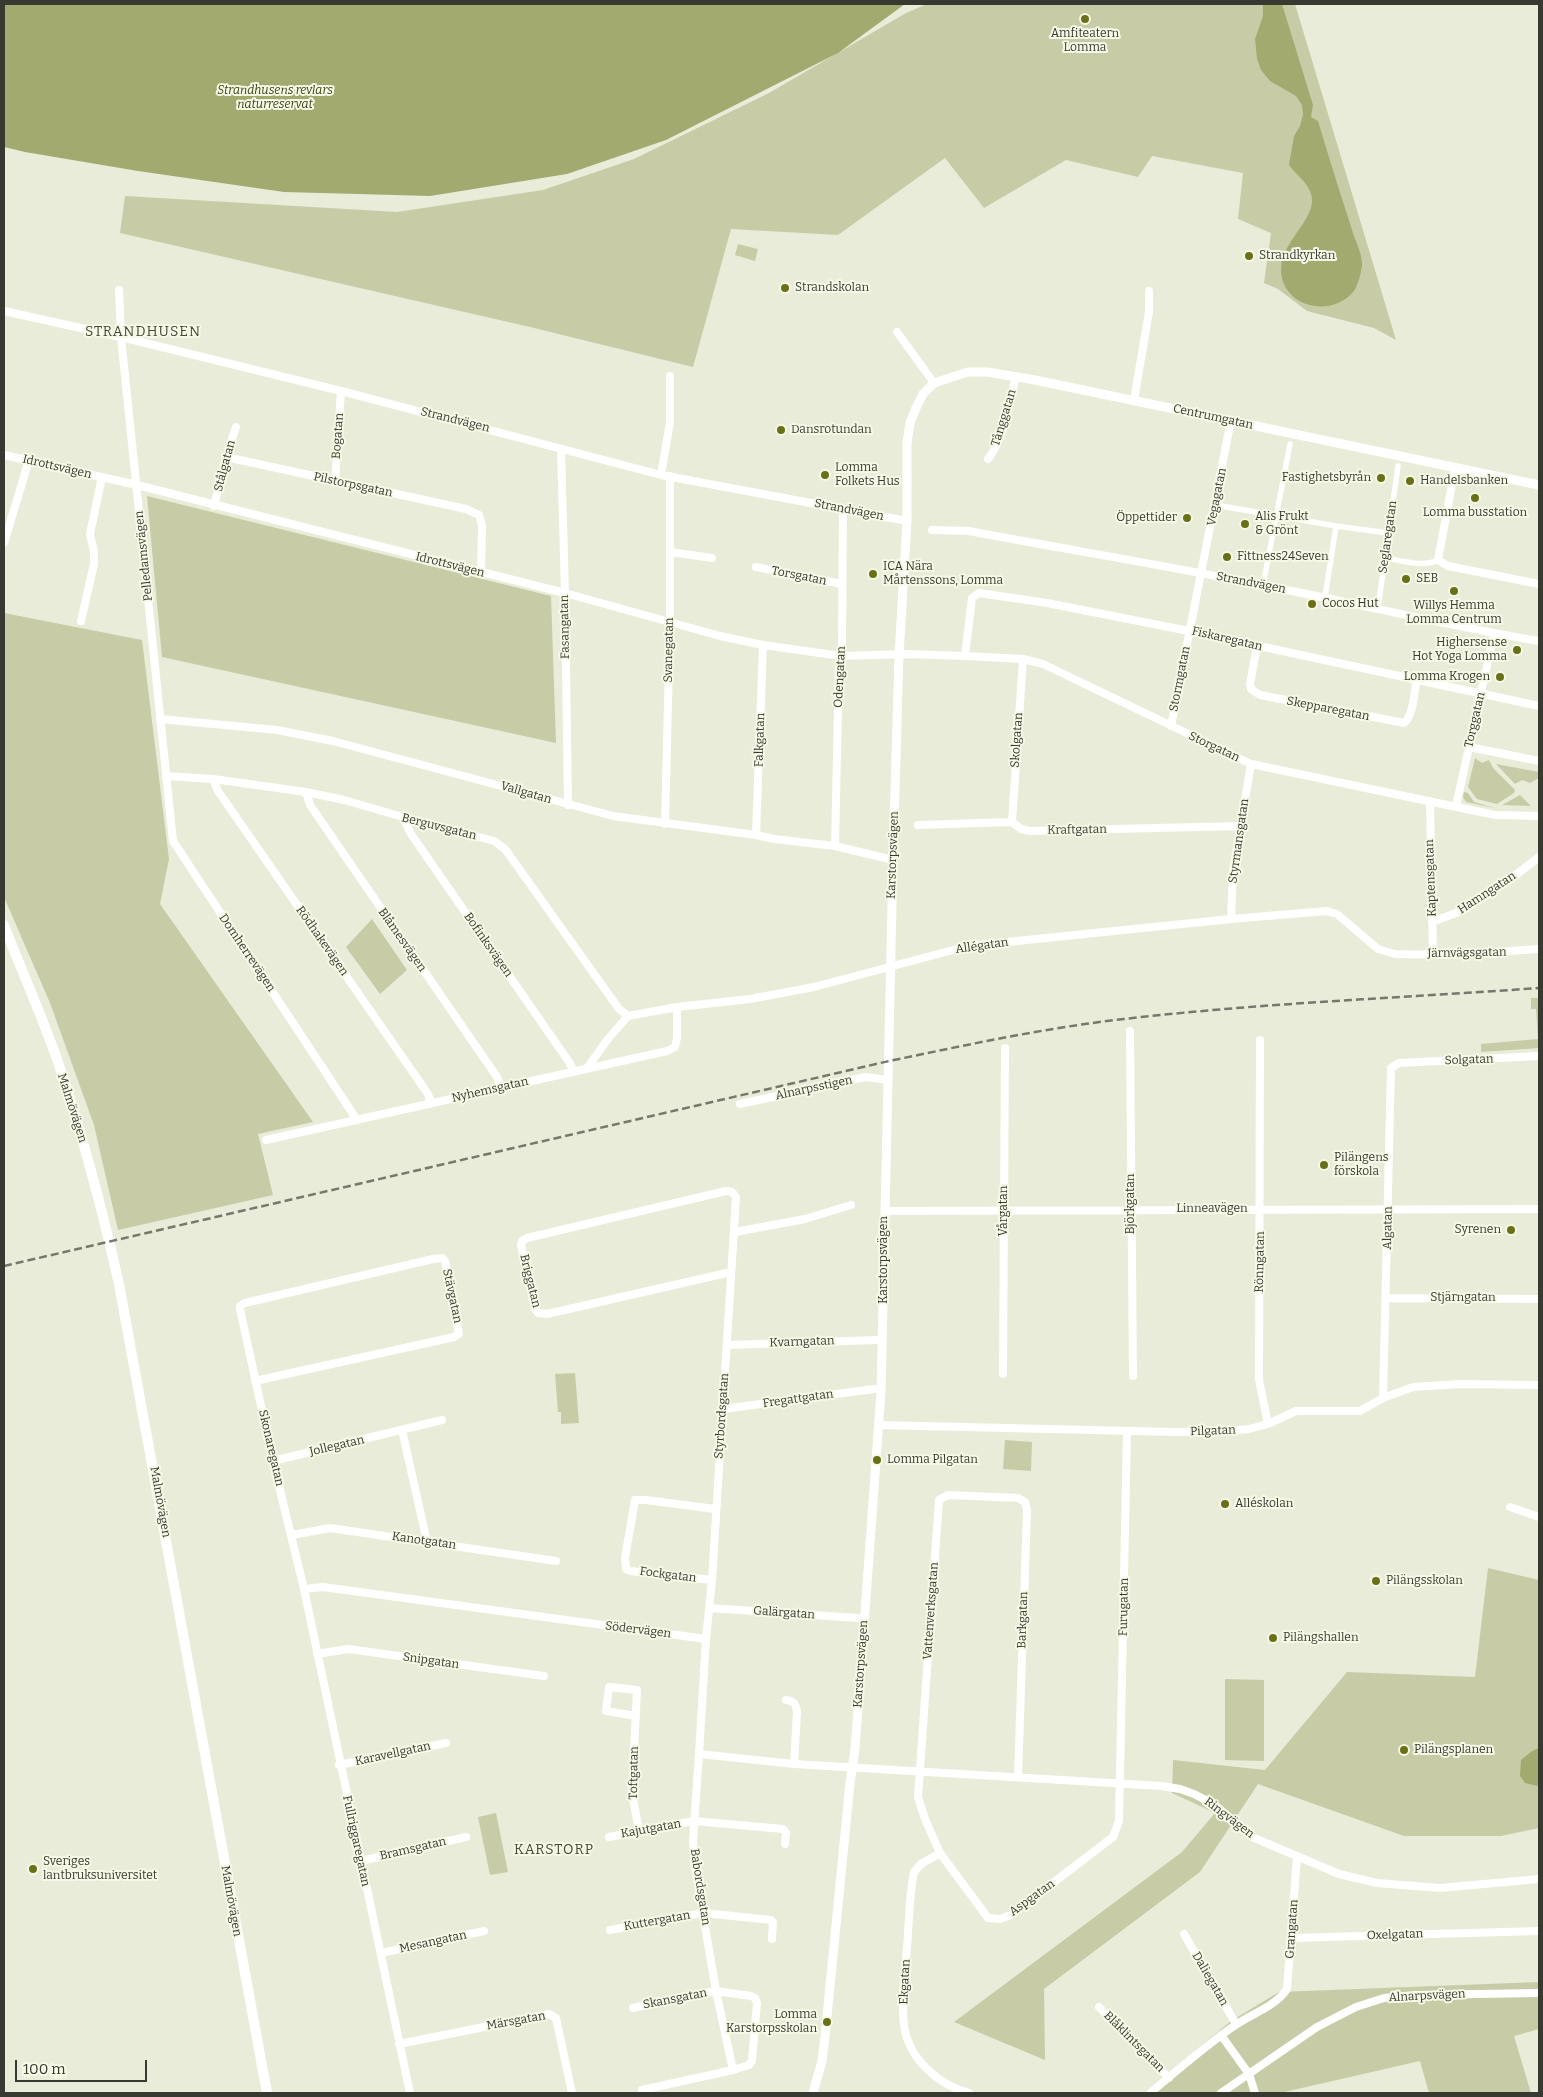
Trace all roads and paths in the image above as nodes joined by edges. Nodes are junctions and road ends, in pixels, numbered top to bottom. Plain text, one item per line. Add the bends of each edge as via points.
1 (119, 290) dead end
2 (1149, 291) dead end
3 (4, 311) edge
4 (898, 332) dead end
5 (121, 337) junction
6 (670, 376) dead end
7 (1016, 376) junction
8 (934, 383) junction
9 (341, 391) junction
10 (1134, 400) junction
11 (1231, 420) junction
12 (236, 427) dead end
13 (1290, 444) dead end
14 (561, 449) junction
15 (4, 455) edge
16 (226, 457) junction
17 (988, 459) dead end
18 (30, 460) junction
19 (1398, 466) dead end
20 (1455, 468) junction
21 (661, 474) junction
22 (670, 476) junction
23 (102, 477) junction
24 (335, 482) junction
25 (1539, 484) edge
26 (137, 485) junction
27 (1215, 505) junction
28 (214, 506) junction
29 (843, 509) junction
30 (1276, 516) junction
31 (907, 521) junction
32 (1336, 526) junction
33 (932, 530) dead end
34 (1388, 533) junction
35 (4, 543) edge
36 (670, 552) junction
37 (712, 558) dead end
38 (1384, 558) junction
39 (1438, 560) junction
40 (756, 568) dead end
41 (481, 573) junction
42 (1201, 573) junction
43 (842, 584) junction
44 (1539, 584) edge
45 (1263, 585) junction
46 (565, 593) junction
47 (1325, 597) junction
48 (1378, 608) junction
49 (81, 621) dead end
50 (670, 623) junction
51 (1189, 631) junction
52 (1494, 634) junction
53 (1539, 641) edge
54 (763, 645) junction
55 (1257, 646) junction
56 (899, 655) junction
57 (841, 656) junction
58 (965, 656) junction
59 (1023, 659) junction
60 (1416, 678) junction
61 (1481, 694) junction
62 (1539, 706) edge
63 (160, 719) junction
64 (1171, 726) junction
65 (1469, 747) junction
66 (1539, 761) edge
67 (1251, 764) junction
68 (166, 776) junction
69 (213, 779) junction
70 (306, 792) junction
71 (1430, 801) junction
72 (568, 805) junction
73 (1456, 806) junction
74 (1539, 816) edge
75 (403, 818) junction
76 (1012, 822) junction
77 (665, 824) junction
78 (918, 825) dead end
79 (1240, 826) junction
80 (756, 835) junction
81 (835, 846) junction
82 (1539, 857) edge
83 (893, 860) junction
84 (1231, 919) junction
85 (1432, 922) junction
86 (4, 924) edge
87 (1539, 949) edge
88 (1395, 954) joint
89 (1433, 954) junction
90 (890, 966) junction
91 (677, 1007) junction
92 (628, 1016) junction
93 (1130, 1031) dead end
94 (1260, 1040) dead end
95 (1005, 1048) dead end
96 (1539, 1056) edge
97 (1399, 1063) joint
98 (587, 1068) junction
99 (574, 1071) junction
100 (888, 1080) junction
101 (501, 1088) junction
102 (431, 1103) junction
103 (740, 1104) dead end
104 (357, 1120) junction
105 (266, 1140) dead end
106 (735, 1194) joint
107 (851, 1205) dead end
108 (1131, 1209) junction
109 (1261, 1209) junction
110 (1388, 1209) junction
111 (1539, 1209) edge
112 (1004, 1210) junction
113 (885, 1211) junction
114 (734, 1232) junction
115 (731, 1272) junction
116 (1386, 1298) junction
117 (1539, 1299) edge
118 (240, 1306) joint
119 (876, 1340) dead end
120 (728, 1345) junction
121 (1003, 1374) dead end
122 (1133, 1376) dead end
123 (255, 1381) junction
124 (1539, 1385) edge
125 (874, 1389) dead end
126 (1383, 1398) junction
127 (723, 1409) junction
128 (442, 1420) dead end
129 (1268, 1424) junction
130 (879, 1425) junction
131 (402, 1430) junction
132 (1127, 1431) junction
133 (273, 1461) junction
134 (987, 1497) joint
135 (1510, 1507) dead end
136 (715, 1509) junction
137 (1539, 1517) edge
138 (292, 1535) junction
139 (427, 1542) junction
140 (556, 1561) dead end
141 (712, 1580) junction
142 (304, 1589) junction
143 (710, 1608) junction
144 (858, 1618) dead end
145 (706, 1639) junction
146 (317, 1654) junction
147 (544, 1676) dead end
148 (786, 1700) dead end
149 (636, 1716) junction
150 (446, 1743) dead end
151 (699, 1754) junction
152 (794, 1764) junction
153 (340, 1765) junction
154 (852, 1767) junction
155 (920, 1771) junction
156 (1018, 1777) junction
157 (1120, 1782) junction
158 (694, 1822) junction
159 (639, 1831) junction
160 (466, 1837) dead end
161 (609, 1837) dead end
162 (785, 1844) dead end
163 (940, 1853) junction
164 (1297, 1857) junction
165 (361, 1861) junction
166 (1539, 1879) edge
167 (704, 1913) junction
168 (610, 1930) dead end
169 (484, 1931) dead end
170 (1539, 1931) edge
171 (1184, 1934) dead end
172 (1292, 1938) junction
173 (772, 1939) dead end
174 (381, 1953) junction
175 (716, 1991) junction
176 (1539, 1992) edge
177 (1099, 2007) dead end
178 (633, 2008) dead end
179 (1236, 2024) junction
180 (1221, 2035) junction
181 (399, 2044) junction
182 (733, 2070) junction
183 (1249, 2074) junction
184 (1168, 2078) junction
185 (642, 2090) dead end
186 (267, 2093) edge
187 (410, 2093) edge
188 (572, 2093) edge
189 (813, 2093) edge
190 (969, 2093) edge
191 (1150, 2093) edge
192 (1221, 2093) edge
193 (1255, 2093) edge

1 - 5 street, Pelledamsvägen
2 - 10 street via 1149,312
3 - 5 street, Strandvägen
4 - 8 street
5 - 9 street, Strandvägen
5 - 26 street, Pelledamsvägen
6 - 21 street via 670,422
7 - 8 street, Centrumgatan via 968,372
7 - 10 street, Centrumgatan
7 - 17 street, Tånggatan via 1000,438
8 - 31 street, Karstorpsvägen via 923,394 910,423
9 - 14 street, Strandvägen
9 - 24 street, Bogatan
10 - 11 street, Centrumgatan
11 - 20 street, Centrumgatan
11 - 27 street, Vegagatan
12 - 16 street, Stålgatan
13 - 30 street
14 - 21 street, Strandvägen
14 - 46 street, Fasangatan
15 - 18 street, Idrottsvägen
16 - 24 street, Pilstorpsgatan
16 - 28 street, Stålgatan
18 - 23 street, Idrottsvägen
18 - 35 street
19 - 34 street, Seglaregatan
20 - 25 street, Centrumgatan
20 - 39 street
21 - 22 street, Strandvägen
22 - 29 street, Strandvägen
22 - 36 street, Svanegatan
23 - 26 street, Idrottsvägen
23 - 49 street via 90,534 94,564
24 - 41 street, Pilstorpsgatan via 479,515 482,526
26 - 28 street, Idrottsvägen
26 - 63 street, Pelledamsvägen
27 - 30 street
27 - 42 street, Vegagatan
28 - 41 street, Idrottsvägen
29 - 31 street, Strandvägen
29 - 43 street, Odengatan
30 - 32 street
30 - 45 street
31 - 56 street, Karstorpsvägen
32 - 34 street
32 - 47 street
33 - 42 street, Strandvägen via 968,531
34 - 38 street, Seglaregatan
36 - 37 street
36 - 50 street, Svanegatan
38 - 39 street via 1423,564
38 - 48 street, Seglaregatan
39 - 44 street via 1448,566
40 - 43 street, Torsgatan
41 - 46 street, Idrottsvägen
42 - 45 street, Strandvägen
42 - 51 street, Stormgatan
43 - 57 street, Odengatan
45 - 47 street, Strandvägen
46 - 50 street, Idrottsvägen
46 - 72 street, Fasangatan
47 - 48 street, Strandvägen
48 - 52 street, Strandvägen
50 - 54 street, Idrottsvägen
50 - 77 street, Svanegatan
51 - 55 street, Fiskaregatan
51 - 58 street, Fiskaregatan via 1047,603 979,594 972,598
51 - 64 street, Stormgatan
52 - 53 street, Strandvägen
52 - 61 street, Torggatan
54 - 57 street, Idrottsvägen
54 - 80 street, Falkgatan
55 - 60 street, Fiskaregatan
55 - 60 street, Skepparegatan via 1250,684 1251,689 1260,695 1404,723 1410,711
56 - 57 street, Idrottsvägen
56 - 58 street, Storgatan
56 - 83 street, Karstorpsvägen
57 - 81 street, Odengatan
58 - 59 street, Storgatan
59 - 64 street, Storgatan via 1043,664
59 - 76 street, Skolgatan
60 - 61 street, Fiskaregatan
61 - 62 street, Fiskaregatan
61 - 65 street, Torggatan
63 - 68 street, Pelledamsvägen
63 - 72 street, Vallgatan via 277,730 333,741
64 - 67 street, Storgatan
65 - 66 street
65 - 73 street, Torggatan
67 - 71 street, Storgatan
67 - 79 street, Styrmansgatan
68 - 69 street, Berguvsgatan
68 - 104 street, Domherrevägen via 173,841
69 - 70 street, Berguvsgatan
69 - 102 street, Rödhakevägen via 218,791 428,1094
70 - 75 street, Berguvsgatan
70 - 101 street, Blåmesvägen via 310,805 497,1077
71 - 73 street, Storgatan
71 - 85 street, Kaptensgatan
72 - 77 street, Vallgatan
73 - 74 street, Storgatan via 1494,815
75 - 92 street, Berguvsgatan via 494,840 505,849 618,1009
75 - 99 street, Bofinksvägen
76 - 78 street, Kraftgatan
76 - 79 street, Kraftgatan via 1030,831
77 - 80 street, Vallgatan
79 - 84 street, Styrmansgatan via 1233,871
80 - 81 street, Vallgatan
81 - 83 street, Vallgatan
82 - 85 street, Hamngatan via 1464,910
83 - 90 street, Karstorpsvägen
84 - 88 street, Allégatan via 1327,911 1337,914 1378,949
84 - 90 street, Allégatan via 968,946
85 - 89 street, Kaptensgatan
86 - 186 main road, Malmövägen via 77,1121 120,1284
87 - 89 street, Järnvägsgatan
88 - 89 street, Järnvägsgatan
90 - 91 street, Allégatan via 814,987
90 - 100 street, Karstorpsvägen
91 - 92 street, Allégatan
91 - 98 street, Nyhemsgatan via 675,1047
92 - 98 street
93 - 108 street, Björkgatan
94 - 109 street, Rönngatan
95 - 112 street, Vårgatan
96 - 97 street, Solgatan
97 - 110 street, Algatan via 1391,1068
98 - 99 street, Nyhemsgatan
99 - 101 street, Nyhemsgatan
100 - 103 street, Alnarpsstigen via 864,1077
100 - 113 street, Karstorpsvägen
101 - 102 street, Nyhemsgatan
102 - 104 street, Nyhemsgatan
104 - 105 street, Nyhemsgatan
106 - 114 street, Styrbordsgatan
106 - 115 street, Briggatan via 726,1191 536,1236 522,1240 521,1245 538,1313 547,1314
107 - 114 street via 805,1219
108 - 109 street, Linneavägen
108 - 112 street, Linneavägen
108 - 122 street, Björkgatan
109 - 110 street, Linneavägen
109 - 129 street, Rönngatan via 1259,1380
110 - 111 street, Linneavägen
110 - 116 street, Algatan
112 - 113 street, Linneavägen
112 - 121 street, Vårgatan
113 - 130 street, Karstorpsvägen
114 - 115 street, Styrbordsgatan
115 - 120 street, Styrbordsgatan
116 - 117 street, Stjärngatan
116 - 126 street, Algatan
118 - 123 street, Skonaregatan
118 - 123 street, Stävgatan via 442,1258 459,1328 459,1334 454,1337
119 - 120 street, Kvarngatan
120 - 127 street, Styrbordsgatan
123 - 133 street, Skonaregatan
124 - 126 street, Pilgatan via 1413,1387
125 - 127 street, Fregattgatan
126 - 129 street, Pilgatan via 1360,1410 1296,1411
127 - 136 street, Styrbordsgatan
128 - 131 street, Jollegatan
129 - 132 street, Pilgatan via 1230,1431
130 - 132 street, Pilgatan
130 - 154 street, Karstorpsvägen
131 - 133 street, Jollegatan
131 - 139 street
132 - 157 street, Furugatan
133 - 138 street, Skonaregatan
134 - 155 street, Vattenverksgatan via 948,1495 939,1500 937,1508
134 - 156 street, Barkgatan via 1018,1498 1025,1502 1027,1510
135 - 137 street
136 - 141 street, Styrbordsgatan
136 - 141 street, Fockgatan via 635,1500 625,1558 626,1568 630,1570
138 - 139 street, Kanotgatan via 330,1528
138 - 142 street, Skonaregatan
139 - 140 street, Kanotgatan
141 - 143 street, Styrbordsgatan
142 - 145 street, Södervägen via 324,1588
142 - 146 street, Fullriggaregatan
143 - 144 street, Galärgatan
143 - 145 street, Styrbordsgatan
145 - 151 street
146 - 147 street, Snipgatan via 348,1649
146 - 153 street, Fullriggaregatan
148 - 152 street via 796,1705 798,1712
149 - 149 street, Toftgatan via 606,1711 609,1687 637,1690
149 - 159 street, Toftgatan via 632,1793
150 - 153 street, Karavellgatan
151 - 152 street
151 - 158 street, Babordsgatan
152 - 154 street
153 - 165 street, Fullriggaregatan
154 - 155 street, Ringvägen
154 - 189 street, Karstorpsvägen via 825,2037
155 - 156 street, Ringvägen
155 - 163 street, Aspgatan via 918,1797
156 - 157 street, Ringvägen
157 - 163 street, Aspgatan via 1120,1821 1113,1838 1012,1915 988,1918
157 - 164 street, Ringvägen via 1162,1786 1194,1794 1215,1805 1252,1837
158 - 159 street, Kajutgatan
158 - 162 street, Kajutgatan via 784,1830
158 - 167 street, Babordsgatan via 694,1860
159 - 161 street, Kajutgatan
160 - 165 street, Bramsgatan
163 - 190 street, Ekgatan via 914,1872 904,1979 904,2025 907,2039 929,2071 942,2082
164 - 166 street, Ringvägen via 1339,1874 1403,1886 1440,1888
164 - 172 street, Grangatan
165 - 174 street, Fullriggaregatan
167 - 168 street, Kuttergatan
167 - 173 street, Kuttergatan via 771,1920
167 - 175 street, Babordsgatan
169 - 174 street, Mesangatan
170 - 172 street, Oxelgatan
171 - 179 street, Daliegatan
172 - 179 street, Grangatan via 1287,1990 1281,1999
174 - 181 street, Fullriggaregatan
175 - 178 street, Skansgatan
175 - 182 street, Babordsgatan
175 - 182 street via 751,1996 757,2003 752,2060 750,2065
176 - 183 street, Alnarpsvägen via 1384,1998 1356,2007 1317,2027
177 - 184 street, Blåklintsgatan
179 - 180 street
180 - 183 street
180 - 184 street
181 - 187 street, Fullriggaregatan
181 - 188 street, Märsgatan via 549,2014 556,2018
182 - 185 street
183 - 192 street, Alnarpsvägen
183 - 193 street
184 - 191 street

